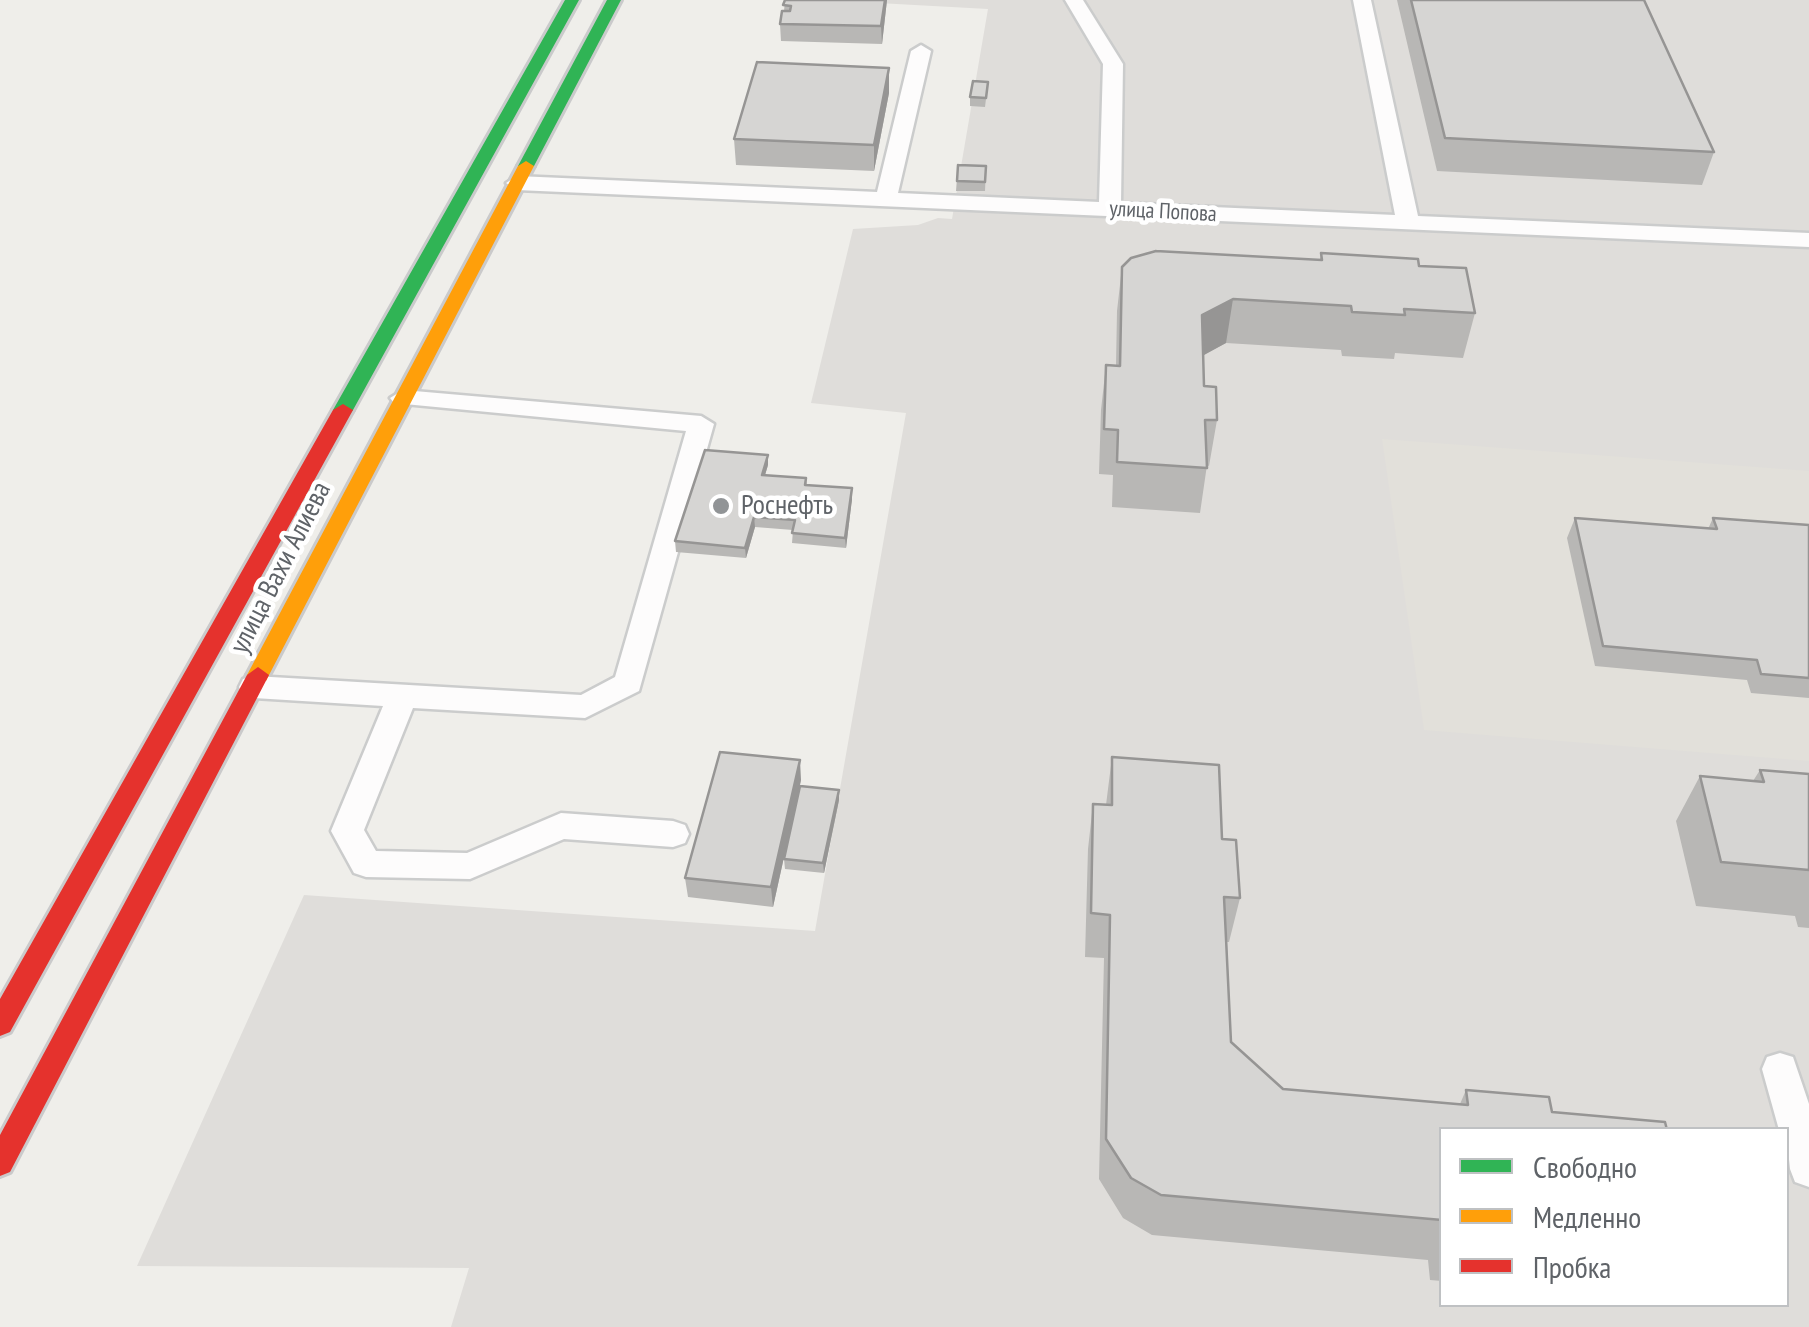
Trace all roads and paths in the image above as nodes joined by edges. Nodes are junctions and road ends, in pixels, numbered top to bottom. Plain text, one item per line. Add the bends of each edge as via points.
1 (572, 0) edge
2 (614, 0) edge
3 (1074, 0) edge
4 (1362, 0) edge
5 (921, 51) dead end
6 (517, 183) junction
7 (886, 199) junction
8 (1110, 209) junction
9 (1408, 222) junction
10 (1809, 240) edge
11 (403, 398) junction
12 (254, 688) junction
13 (403, 696) junction
14 (674, 834) dead end
15 (0, 1024) edge
16 (1780, 1069) dead end
17 (0, 1163) edge
18 (1809, 1169) edge

1 - 15 main road, улица Вахи Алиева
2 - 6 main road, улица Вахи Алиева
3 - 8 lane via 1113,64
4 - 9 lane
5 - 7 lane
6 - 7 lane, улица Попова
6 - 11 main road, улица Вахи Алиева
7 - 8 lane, улица Попова
8 - 9 lane, улица Попова
9 - 10 lane, улица Попова
11 - 12 main road, улица Вахи Алиева
11 - 13 lane via 702,424 628,684 585,707
12 - 13 lane
12 - 17 main road, улица Вахи Алиева
13 - 14 lane via 347,830 366,864 470,866 561,826
16 - 18 lane

